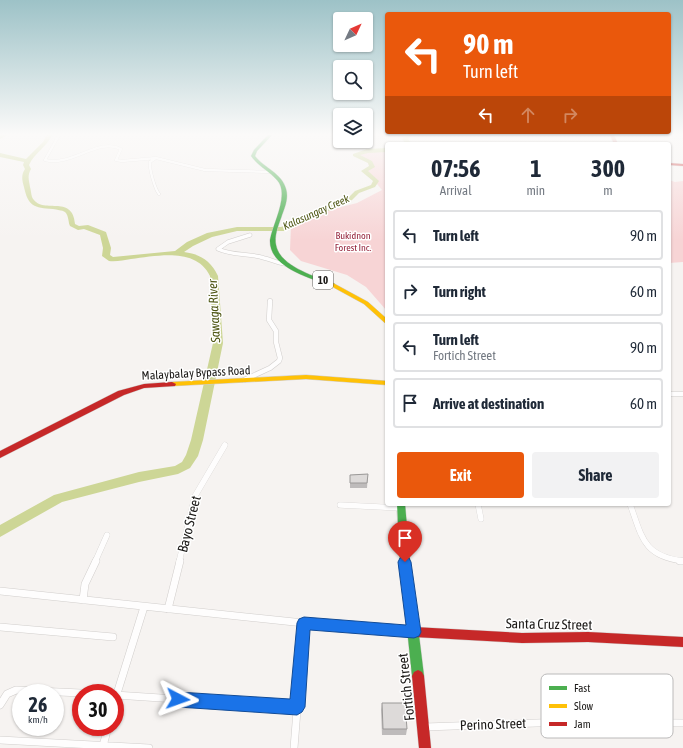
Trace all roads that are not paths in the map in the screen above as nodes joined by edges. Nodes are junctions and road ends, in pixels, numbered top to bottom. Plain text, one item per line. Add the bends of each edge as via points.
1 (149, 170) edge
2 (205, 170) edge
3 (268, 170) edge
4 (271, 172) junction
5 (159, 194) dead end
6 (250, 235) dead end
7 (285, 264) junction
8 (270, 301) dead end
9 (385, 320) edge
10 (240, 382) junction
11 (385, 383) edge
12 (671, 394) edge
13 (683, 394) edge
14 (225, 445) dead end
15 (0, 455) edge
16 (340, 505) dead end
17 (385, 506) edge
18 (401, 506) edge
19 (478, 506) edge
20 (631, 506) edge
21 (481, 519) dead end
22 (107, 535) dead end
23 (683, 561) edge
24 (0, 591) edge
25 (83, 600) junction
26 (144, 607) junction
27 (168, 609) junction
28 (304, 623) junction
29 (0, 627) edge
30 (414, 632) junction
31 (112, 637) dead end
32 (683, 642) edge
33 (119, 684) edge
34 (72, 693) edge
35 (124, 697) edge
36 (0, 705) edge
37 (297, 707) junction
38 (541, 723) edge
39 (673, 724) edge
40 (683, 724) edge
41 (423, 727) junction
42 (106, 736) edge
43 (0, 740) edge
44 (103, 746) junction
45 (149, 748) edge
46 (294, 748) edge
47 (425, 748) edge

1 - 5 street
2 - 4 street
3 - 4 main road, 10
4 - 7 main road, 10 via 280,181 284,192 272,246 275,254
6 - 7 street via 218,249 226,253 264,258 274,263
7 - 9 main road, 10 via 348,292
8 - 10 street via 269,319 276,331 279,361
10 - 11 main road, Malaybalay Bypass Road via 306,377
10 - 15 main road, Malaybalay Bypass Road via 155,384 130,390
12 - 13 street
14 - 27 street, Bayo Street via 194,496
16 - 17 street
18 - 30 main road, Fortich Street
19 - 21 street
20 - 23 street via 648,547 663,558
22 - 25 street via 85,584
24 - 25 street
25 - 26 street
26 - 27 street
26 - 33 street
27 - 28 street
28 - 30 street
28 - 37 street
29 - 31 street
30 - 32 main road, Santa Cruz Street
30 - 41 main road, Fortich Street
34 - 36 street via 16,690 4,698
35 - 37 street
37 - 46 street
38 - 41 street, Perino Street
39 - 40 street, Perino Street
41 - 47 main road, Fortich Street
42 - 44 street
43 - 44 street
44 - 45 street

